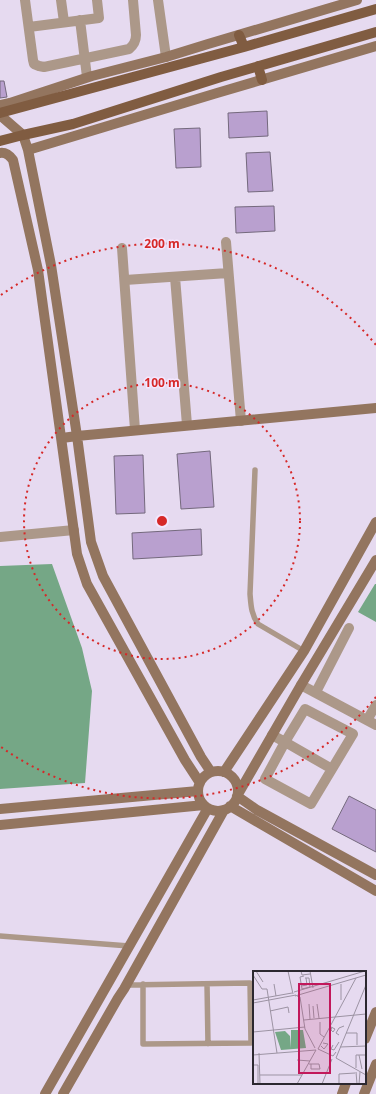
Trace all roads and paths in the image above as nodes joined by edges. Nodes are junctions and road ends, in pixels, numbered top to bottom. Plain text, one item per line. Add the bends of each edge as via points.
1 (25, 0) edge
2 (61, 0) edge
3 (97, 0) edge
4 (133, 0) edge
5 (158, 0) edge
6 (358, 0) edge
7 (376, 9) edge
8 (80, 20) junction
9 (64, 22) junction
10 (28, 27) junction
11 (376, 32) edge
12 (239, 35) junction
13 (376, 46) edge
14 (244, 47) junction
15 (84, 57) junction
16 (166, 57) junction
17 (258, 66) junction
18 (87, 77) junction
19 (262, 80) junction
20 (0, 105) edge
21 (0, 114) edge
22 (23, 135) junction
23 (0, 141) edge
24 (28, 150) junction
25 (0, 153) edge
26 (226, 242) dead end
27 (122, 248) dead end
28 (228, 273) junction
29 (175, 277) junction
30 (125, 280) junction
31 (376, 408) edge
32 (241, 420) junction
33 (187, 425) junction
34 (135, 430) junction
35 (77, 436) junction
36 (62, 438) junction
37 (255, 470) dead end
38 (376, 522) edge
39 (74, 530) junction
40 (0, 537) edge
41 (376, 560) edge
42 (349, 628) dead end
43 (304, 651) junction
44 (301, 685) junction
45 (316, 692) junction
46 (376, 706) edge
47 (372, 723) edge
48 (272, 735) junction
49 (285, 742) junction
50 (332, 769) junction
51 (211, 772) junction
52 (224, 772) junction
53 (199, 787) junction
54 (238, 796) junction
55 (206, 806) junction
56 (227, 808) junction
57 (0, 809) edge
58 (0, 825) edge
59 (376, 875) edge
60 (376, 891) edge
61 (0, 936) edge
62 (130, 946) junction
63 (143, 984) junction
64 (207, 984) junction
65 (126, 985) junction
66 (376, 1012) edge
67 (366, 1036) edge
68 (208, 1044) junction
69 (376, 1064) edge
70 (346, 1084) edge
71 (45, 1094) edge
72 (63, 1094) edge
73 (342, 1094) edge
74 (364, 1094) edge

1 - 10 street
2 - 9 street
3 - 8 street via 99,18
4 - 15 street via 136,35 133,45
5 - 16 street
6 - 12 main road
7 - 14 main road
8 - 9 street
8 - 15 street
9 - 10 street
10 - 15 street via 34,64 44,67
11 - 17 main road
12 - 14 main road
12 - 16 main road
13 - 19 main road
14 - 21 main road
15 - 18 street
16 - 18 main road
17 - 19 main road
17 - 22 main road via 73,124
18 - 20 main road
19 - 24 main road
21 - 22 main road
22 - 23 main road
22 - 24 main road
24 - 35 main road via 51,265
25 - 36 main road via 7,154 13,160 38,270
26 - 28 street
27 - 30 street
28 - 29 street
28 - 32 street
29 - 30 street
29 - 33 street
30 - 34 street
31 - 32 main road
32 - 33 main road
33 - 34 main road
34 - 35 main road
35 - 36 main road
35 - 51 main road via 91,542 103,576
36 - 39 main road
37 - 43 lane via 251,610 258,624
38 - 43 main road
39 - 40 street
39 - 53 main road via 77,554 87,584
41 - 44 main road
42 - 45 street
43 - 52 main road
44 - 45 street
44 - 48 main road
45 - 47 street
46 - 47 street
48 - 49 street
48 - 54 main road
49 - 50 street
49 - 50 street via 305,709 353,734
49 - 50 street via 265,779 311,804
51 - 52 main road
51 - 53 main road via 205,775
52 - 54 main road via 235,780
53 - 55 main road via 199,797
53 - 57 main road
54 - 56 main road
54 - 59 main road via 257,810
55 - 56 main road via 216,811
55 - 58 main road
55 - 62 main road
56 - 60 main road
56 - 65 main road
61 - 62 lane
62 - 71 main road
63 - 64 lane
63 - 65 lane
63 - 68 lane via 143,1044
64 - 68 lane
64 - 68 lane via 250,983 251,1043
65 - 72 main road
66 - 67 main road
69 - 74 main road
70 - 73 main road

